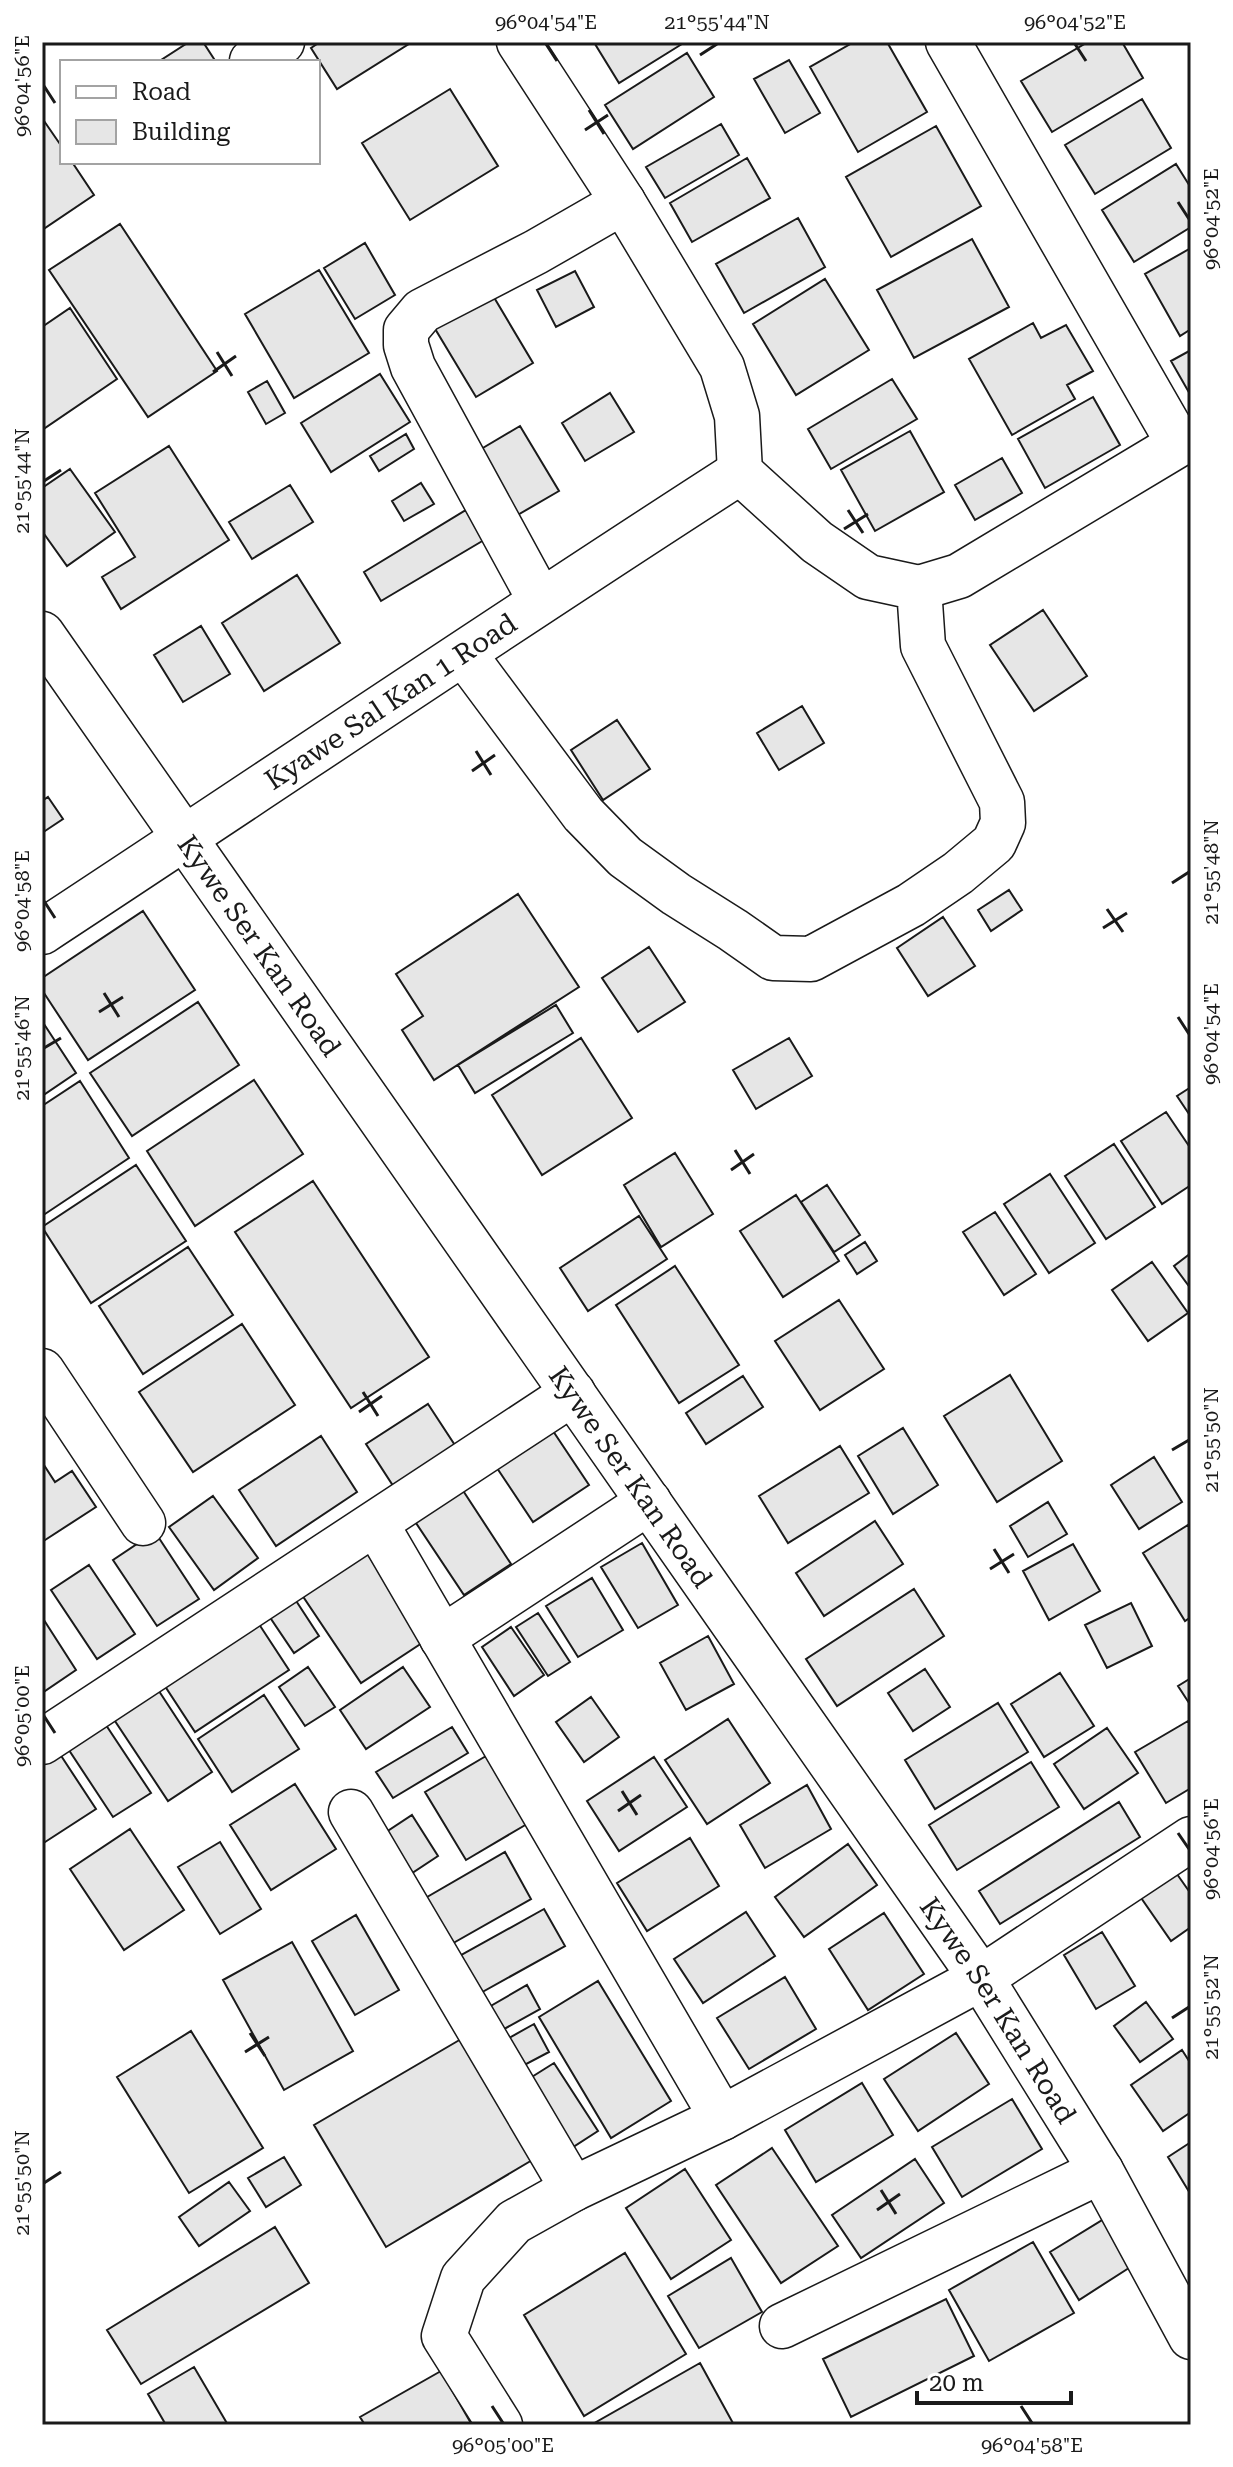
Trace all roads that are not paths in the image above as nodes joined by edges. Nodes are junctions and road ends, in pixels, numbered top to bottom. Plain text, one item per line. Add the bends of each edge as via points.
1 (282, 42) edge
2 (519, 42) edge
3 (948, 42) edge
4 (254, 60) edge
5 (623, 202) junction
6 (1185, 440) edge
7 (740, 472) junction
8 (919, 588) junction
9 (540, 600) junction
10 (42, 634) edge
11 (464, 654) junction
12 (185, 838) junction
13 (42, 932) edge
14 (42, 1371) edge
15 (573, 1393) junction
16 (649, 1502) junction
17 (143, 1523) dead end
18 (376, 1524) junction
19 (442, 1638) junction
20 (42, 1742) edge
21 (351, 1812) dead end
22 (1191, 1839) edge
23 (981, 1978) junction
24 (722, 2118) junction
25 (1101, 2171) junction
26 (573, 2189) junction
27 (782, 2326) dead end
28 (1191, 2337) edge
29 (500, 2425) edge

1 - 4 street
2 - 5 street
3 - 6 street
5 - 7 street via 722,367 737,416
5 - 9 street via 422,311 406,330 413,367
6 - 8 street via 959,576
7 - 8 street via 817,542 868,577
7 - 9 street, Kyawe Sal Kan 1 Road
8 - 11 street via 923,646 1002,802 1003,823 994,843 958,873 811,959 773,958 625,857 583,814
9 - 11 street, Kyawe Sal Kan 1 Road
10 - 12 street, Kywe Ser Kan Road
11 - 12 street, Kyawe Sal Kan 1 Road
12 - 13 street, Kyawe Sal Kan 1 Road
12 - 15 street, Kywe Ser Kan Road
14 - 17 street
15 - 16 street, Kywe Ser Kan Road
15 - 18 street
16 - 19 street
16 - 23 street, Kywe Ser Kan Road
18 - 19 street
18 - 20 street
19 - 24 street
21 - 26 street
22 - 23 street
23 - 24 street
23 - 25 street, Kywe Ser Kan Road
24 - 26 street
25 - 27 street
25 - 28 street, Kywe Ser Kan Road
26 - 29 street via 514,2222 463,2278 444,2336

